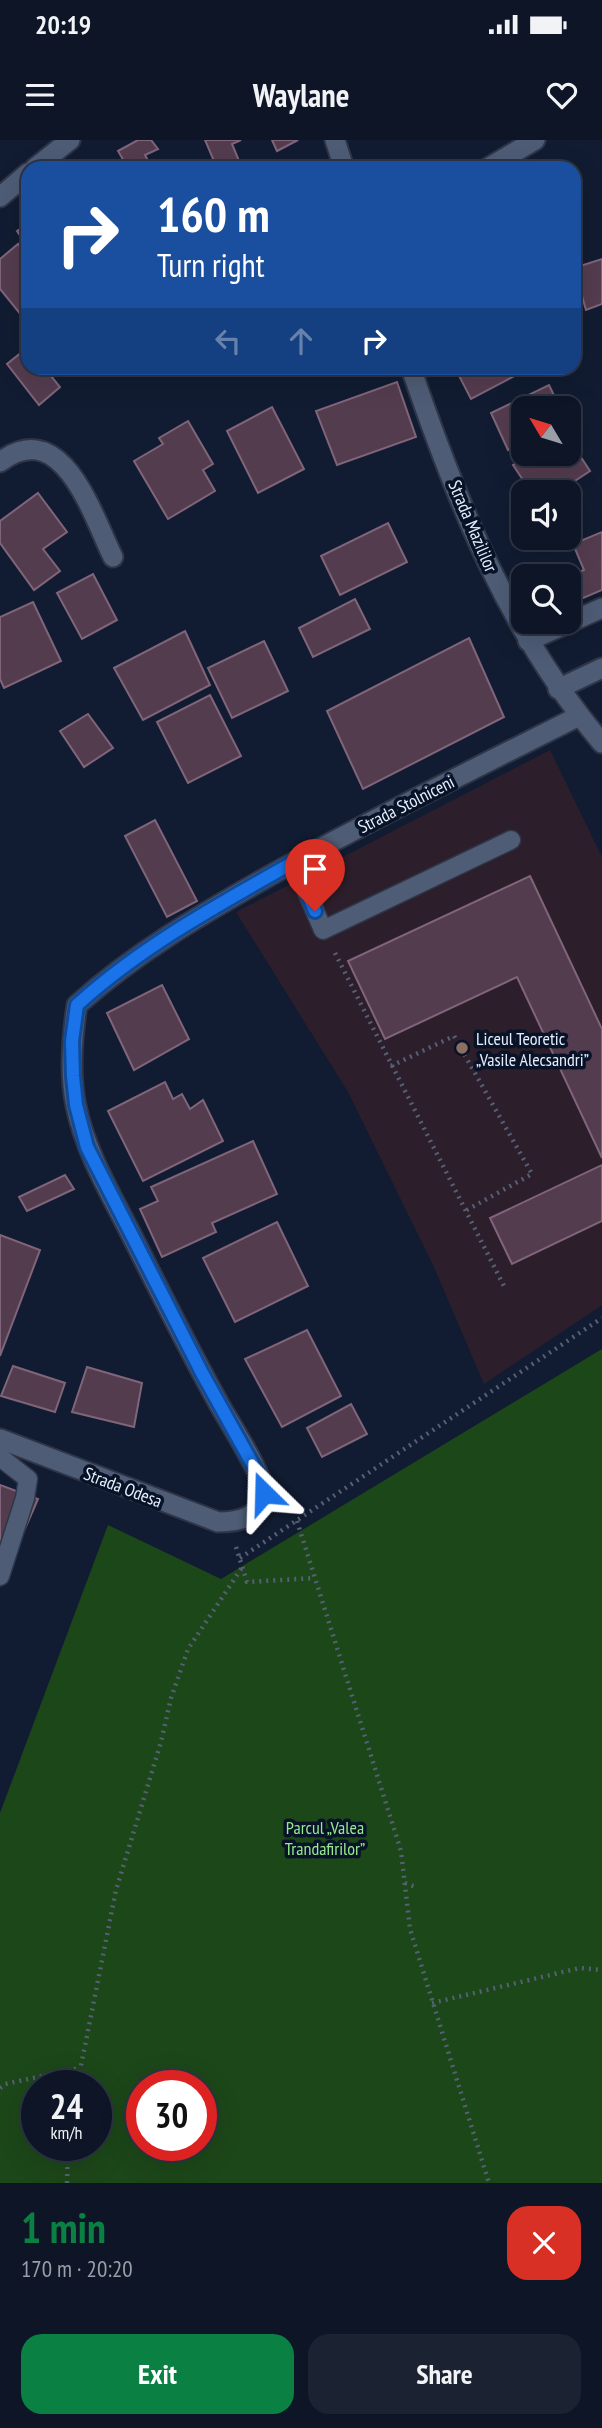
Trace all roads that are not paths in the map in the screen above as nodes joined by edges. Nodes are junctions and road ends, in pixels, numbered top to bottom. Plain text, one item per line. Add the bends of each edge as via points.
1 (70, 140) edge
2 (335, 140) edge
3 (534, 140) edge
4 (44, 161) edge
5 (342, 161) edge
6 (500, 161) edge
7 (21, 179) edge
8 (0, 197) edge
9 (414, 375) edge
10 (0, 462) edge
11 (113, 557) dead end
12 (602, 608) edge
13 (527, 641) junction
14 (602, 668) edge
15 (558, 689) junction
16 (579, 716) junction
17 (602, 743) edge
18 (511, 840) dead end
19 (294, 862) junction
20 (0, 1439) edge
21 (0, 1457) edge
22 (248, 1518) joint
23 (0, 1576) edge

1 - 4 street
2 - 5 street
3 - 6 street
7 - 8 street
9 - 13 street, Strada Mazililor via 470,522
10 - 11 street via 31,448 53,455 73,477
12 - 13 street
13 - 15 street, Strada Mazililor
14 - 15 street
15 - 16 street, Strada Mazililor
16 - 17 street, Strada Mazililor
16 - 19 street, Strada Stolniceni
18 - 19 lane via 323,930
19 - 22 street, Strada Stolniceni via 149,947 100,984 77,1005 72,1041 76,1105 87,1147 257,1472 264,1493
20 - 22 street, Strada Odesa via 203,1517 227,1522
21 - 23 lane via 28,1479

